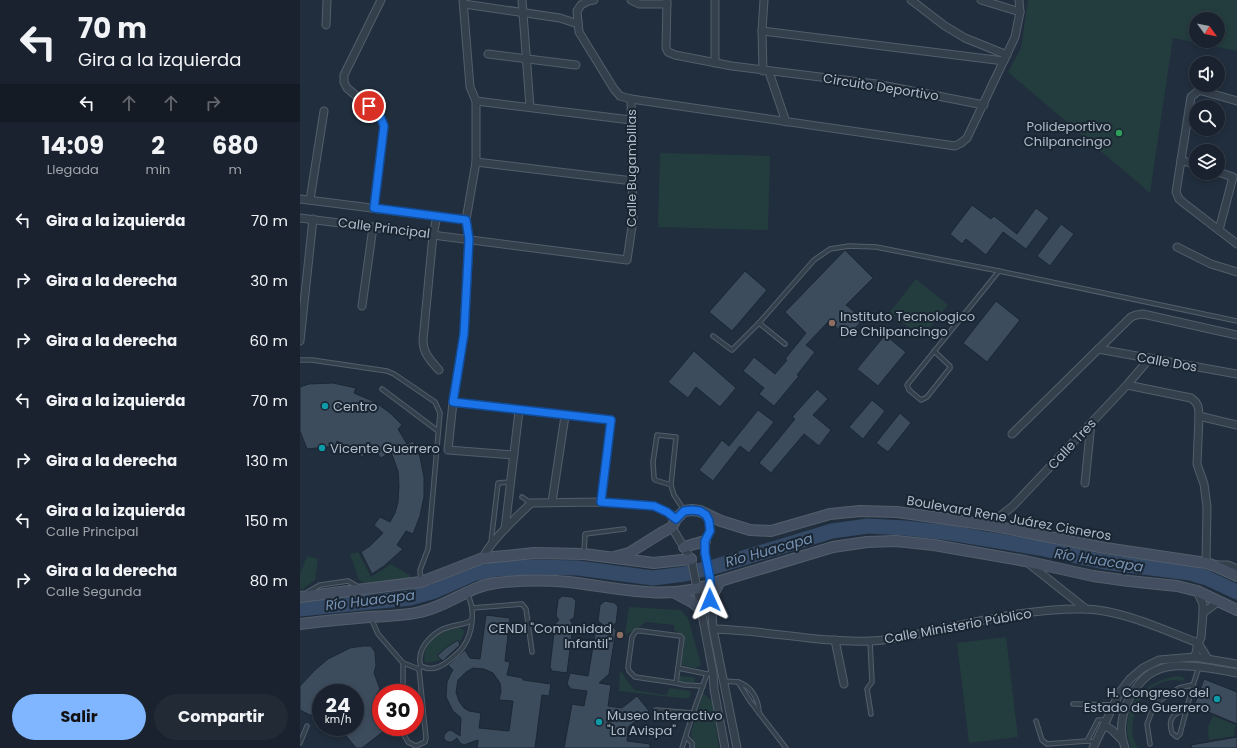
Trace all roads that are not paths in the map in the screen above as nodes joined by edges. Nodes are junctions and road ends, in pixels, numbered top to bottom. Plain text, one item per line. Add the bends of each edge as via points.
1 (327, 0) edge
2 (381, 0) edge
3 (522, 0) edge
4 (594, 0) edge
5 (631, 0) edge
6 (715, 0) edge
7 (764, 0) edge
8 (911, 0) edge
9 (981, 0) edge
10 (1019, 0) edge
11 (464, 2) edge
12 (667, 2) edge
13 (1020, 12) junction
14 (524, 13) junction
15 (578, 24) junction
16 (326, 25) dead end
17 (762, 31) junction
18 (488, 54) dead end
19 (1005, 58) junction
20 (526, 60) junction
21 (715, 63) junction
22 (576, 65) dead end
23 (766, 71) junction
24 (631, 99) junction
25 (476, 101) junction
26 (1237, 101) edge
27 (984, 105) junction
28 (530, 107) junction
29 (324, 111) dead end
30 (631, 120) junction
31 (786, 122) junction
32 (1181, 160) junction
33 (476, 162) junction
34 (1189, 163) edge
35 (1225, 174) edge
36 (633, 181) junction
37 (300, 199) edge
38 (310, 200) junction
39 (374, 208) junction
40 (437, 216) junction
41 (300, 218) edge
42 (314, 219) junction
43 (466, 220) junction
44 (373, 227) junction
45 (1219, 230) junction
46 (433, 235) junction
47 (469, 239) junction
48 (1237, 244) edge
49 (1176, 247) dead end
50 (628, 260) joint
51 (999, 271) junction
52 (1237, 272) edge
53 (362, 306) dead end
54 (1237, 321) edge
55 (759, 323) junction
56 (1237, 335) edge
57 (713, 336) dead end
58 (300, 341) edge
59 (785, 344) dead end
60 (1098, 349) junction
61 (934, 351) junction
62 (1150, 358) junction
63 (300, 360) edge
64 (439, 370) dead end
65 (1237, 374) edge
66 (1127, 385) junction
67 (382, 388) dead end
68 (453, 402) junction
69 (519, 411) junction
70 (565, 416) junction
71 (1199, 416) junction
72 (1091, 423) junction
73 (1237, 425) edge
74 (438, 432) junction
75 (1012, 434) dead end
76 (514, 456) junction
77 (510, 482) junction
78 (1085, 483) dead end
79 (672, 486) junction
80 (522, 497) dead end
81 (552, 502) junction
82 (601, 502) junction
83 (531, 503) junction
84 (684, 511) junction
85 (706, 515) junction
86 (674, 523) junction
87 (989, 525) junction
88 (505, 529) junction
89 (624, 529) dead end
90 (705, 541) junction
91 (491, 546) junction
92 (684, 547) junction
93 (584, 554) junction
94 (614, 557) junction
95 (483, 558) junction
96 (691, 560) junction
97 (1026, 561) junction
98 (1211, 564) junction
99 (1237, 570) edge
100 (1237, 576) edge
101 (720, 581) junction
102 (421, 582) junction
103 (710, 582) junction
104 (697, 586) junction
105 (1197, 591) junction
106 (467, 593) junction
107 (675, 593) junction
108 (302, 596) edge
109 (710, 600) junction
110 (1219, 601) junction
111 (472, 608) junction
112 (700, 609) junction
113 (1086, 609) junction
114 (1237, 610) edge
115 (1202, 614) junction
116 (370, 617) junction
117 (472, 620) junction
118 (300, 624) edge
119 (713, 629) junction
120 (835, 640) junction
121 (870, 641) junction
122 (1198, 643) junction
123 (532, 652) dead end
124 (1195, 657) junction
125 (1208, 659) junction
126 (403, 663) junction
127 (1237, 664) edge
128 (1200, 666) junction
129 (420, 668) junction
130 (679, 668) junction
131 (710, 673) junction
132 (1237, 673) edge
133 (724, 681) junction
134 (738, 682) junction
135 (677, 683) junction
136 (403, 684) edge
137 (421, 684) edge
138 (844, 684) dead end
139 (1192, 685) junction
140 (703, 686) junction
141 (1073, 704) dead end
142 (1114, 705) junction
143 (1187, 709) junction
144 (656, 710) dead end
145 (693, 713) junction
146 (759, 713) junction
147 (871, 714) dead end
148 (424, 715) edge
149 (1036, 721) dead end
150 (1105, 723) junction
151 (307, 726) dead end
152 (405, 736) edge
153 (686, 737) junction
154 (1122, 740) junction
155 (1088, 741) junction
156 (300, 743) edge
157 (1150, 744) dead end
158 (1094, 745) edge
159 (682, 748) edge
160 (692, 748) edge
161 (725, 748) edge
162 (737, 748) edge
163 (786, 748) edge
164 (1125, 748) edge

1 - 16 street
2 - 39 street via 344,76 347,88 380,116 384,126
3 - 14 street
4 - 15 street via 581,5 577,11
5 - 12 street via 639,4
6 - 21 street
7 - 17 street
8 - 19 street via 945,26
9 - 13 street
10 - 13 street
11 - 14 street
11 - 25 street via 470,87
12 - 21 street, Circuito Deportivo via 668,52
13 - 19 street via 1015,37
14 - 15 street via 560,18
14 - 20 street
15 - 24 street via 579,32 614,89 620,96
17 - 19 street
17 - 23 street
18 - 20 street
19 - 27 street
20 - 22 street
20 - 28 street
21 - 23 street, Circuito Deportivo
23 - 27 street, Circuito Deportivo via 876,84
23 - 31 street
24 - 30 street, Calle Bugambilias
24 - 31 street
25 - 28 street
25 - 33 street
26 - 32 street via 1198,91 1191,97
27 - 31 street via 967,138 955,146
28 - 30 street
29 - 38 street
30 - 36 street, Calle Bugambilias
32 - 34 street
32 - 45 street via 1176,192 1179,199
33 - 36 street
33 - 43 street
35 - 45 street via 1233,177
36 - 50 street, Calle Bugambilias via 633,220
37 - 38 street, Calle Principal
38 - 39 street, Calle Principal
39 - 40 street, Calle Principal
40 - 43 street, Calle Principal
40 - 46 street
41 - 42 street, Calle Principal
42 - 44 street, Calle Principal
42 - 58 street
43 - 47 street
44 - 46 street, Calle Principal
44 - 53 street
45 - 48 street
46 - 47 street, Calle Principal
46 - 64 street via 422,340 426,356
47 - 50 street, Calle Principal
47 - 68 street via 464,334
49 - 52 street via 1211,264
51 - 54 lane
51 - 55 lane via 876,247 850,246 830,249 814,260
51 - 61 lane
55 - 57 lane via 732,350
55 - 59 lane
56 - 60 street via 1143,314 1131,318
60 - 62 street, Calle Dos
60 - 75 street
61 - 61 lane via 907,386 921,400 928,397 950,368
62 - 65 street, Calle Dos
62 - 66 street, Calle Tres
63 - 74 lane via 364,367 394,374 435,402 440,413
66 - 71 street via 1191,398 1197,402
66 - 72 street, Calle Tres
67 - 74 lane
68 - 69 street
68 - 76 street via 448,450
69 - 70 street
69 - 76 street
70 - 81 street
70 - 82 street via 611,420
71 - 73 street
71 - 98 street via 1197,464 1204,484
72 - 78 street
72 - 87 street, Calle Tres via 1013,506
74 - 102 lane via 428,549 420,570
76 - 77 street
77 - 88 street
77 - 91 lane via 498,483
79 - 79 lane via 676,437 657,435 653,462 654,478
79 - 84 lane via 674,495
80 - 83 lane
81 - 82 street
81 - 83 street
82 - 86 street via 654,506 667,512
83 - 88 street
84 - 85 main road, Boulevard Rene Juárez Cisneros via 700,511
84 - 86 main road
85 - 87 main road, Boulevard Rene Juárez Cisneros via 750,530 771,531 830,514 860,511 897,512
85 - 90 street via 710,531
86 - 92 street via 677,538
86 - 94 main road via 629,552
87 - 98 main road, Boulevard Rene Juárez Cisneros via 1104,548
88 - 91 street
89 - 93 lane via 585,534
90 - 92 main road
90 - 103 street via 705,558
91 - 95 street
92 - 96 street
93 - 94 main road
93 - 95 main road via 534,553
94 - 96 main road via 654,563
95 - 102 main road
96 - 104 street
97 - 101 main road via 934,545 896,541 867,542 833,548
97 - 105 main road via 1093,576 1177,586
97 - 113 street
98 - 99 street
98 - 100 main road, Boulevard Rene Juárez Cisneros
101 - 103 main road
101 - 109 main road
102 - 108 main road
103 - 104 main road
103 - 109 street
104 - 107 main road
104 - 112 street
105 - 110 main road
105 - 115 street via 1203,604
106 - 107 main road via 495,583 545,581 656,594
106 - 111 lane
106 - 116 main road via 421,612
107 - 112 main road
109 - 119 street
110 - 114 main road
110 - 115 street
111 - 117 lane
111 - 123 lane via 522,604 526,609
112 - 131 street
113 - 121 street, Calle Ministerio Público via 1020,612 902,637
113 - 122 street, Calle Ministerio Público via 1137,619
115 - 122 street via 1201,638
116 - 118 main road
116 - 126 lane via 378,634
117 - 129 lane via 464,646 459,652 433,669
117 - 129 lane via 447,627 432,636 422,649
119 - 120 street, Calle Ministerio Público
119 - 133 street
120 - 121 street, Calle Ministerio Público
120 - 138 street
121 - 147 lane via 872,682 867,689
122 - 124 street
122 - 125 street
124 - 125 street
124 - 142 street via 1159,660 1143,668 1130,679
125 - 127 street
126 - 129 lane
126 - 136 lane
128 - 132 street
128 - 139 lane
128 - 154 street via 1165,667 1155,670 1143,679 1130,697 1124,712 1120,729
129 - 137 lane
130 - 131 lane
130 - 135 lane
130 - 135 lane via 682,640 680,636 641,631 634,633 628,667 634,677
131 - 140 lane
131 - 161 street
133 - 134 lane
133 - 162 street
134 - 146 lane
134 - 146 lane via 751,690 757,701
135 - 140 lane
139 - 143 lane
139 - 157 lane via 1179,688 1159,700 1147,724
140 - 145 lane
141 - 142 lane
142 - 150 street
143 - 143 lane via 1180,734 1172,734 1171,718 1176,712
144 - 145 lane
145 - 153 lane
146 - 163 lane
148 - 152 lane via 425,742 416,746 408,742
149 - 155 lane via 1042,740 1047,744
150 - 154 street
150 - 155 lane via 1098,720
150 - 158 street
151 - 156 lane
153 - 159 lane
153 - 160 lane via 692,743
154 - 164 street
155 - 158 lane

